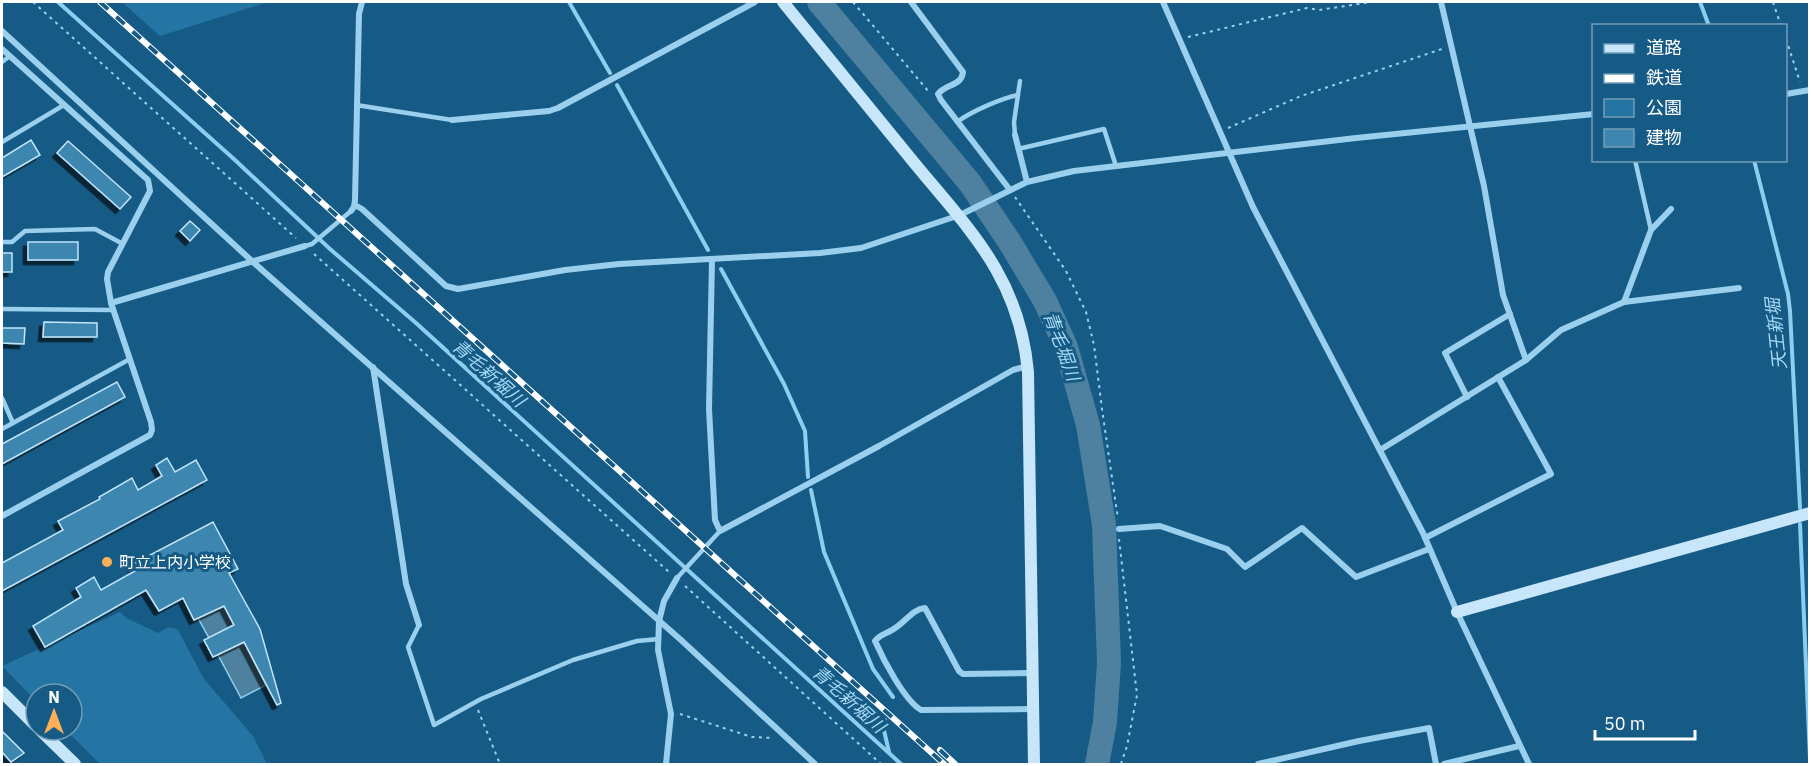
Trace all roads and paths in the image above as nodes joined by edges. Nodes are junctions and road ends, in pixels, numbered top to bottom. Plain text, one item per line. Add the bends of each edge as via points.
1 (33, 2) edge
2 (362, 2) edge
3 (755, 2) edge
4 (783, 2) edge
5 (853, 2) edge
6 (911, 2) edge
7 (1163, 2) edge
8 (1372, 2) edge
9 (1441, 2) edge
10 (1773, 2) edge
11 (1780, 24) edge
12 (2, 31) edge
13 (1179, 39) junction
14 (1787, 44) edge
15 (1452, 46) junction
16 (2, 49) edge
17 (10, 57) junction
18 (2, 62) edge
19 (1020, 81) dead end
20 (1806, 90) edge
21 (938, 94) junction
22 (1787, 94) edge
23 (1018, 95) junction
24 (64, 105) junction
25 (356, 105) junction
26 (1592, 114) edge
27 (452, 120) joint
28 (957, 122) junction
29 (1471, 127) junction
30 (1220, 132) junction
31 (1015, 135) joint
32 (2, 142) edge
33 (1018, 149) junction
34 (1229, 154) junction
35 (1635, 162) edge
36 (1116, 166) junction
37 (1027, 182) junction
38 (1010, 190) junction
39 (353, 208) junction
40 (1671, 209) dead end
41 (965, 213) junction
42 (1651, 230) junction
43 (293, 236) dead end
44 (2, 242) edge
45 (123, 244) junction
46 (308, 245) joint
47 (314, 254) dead end
48 (712, 259) junction
49 (254, 262) junction
50 (1739, 288) dead end
51 (1624, 302) junction
52 (111, 303) junction
53 (2, 309) edge
54 (113, 310) junction
55 (1510, 314) junction
56 (130, 359) junction
57 (1526, 360) junction
58 (1028, 366) junction
59 (373, 367) junction
60 (1498, 377) junction
61 (1467, 397) junction
62 (2, 398) edge
63 (13, 423) junction
64 (2, 429) edge
65 (1380, 450) junction
66 (1809, 513) edge
67 (2, 516) edge
68 (1119, 529) junction
69 (720, 531) junction
70 (1425, 538) junction
71 (1429, 549) junction
72 (677, 578) junction
73 (1457, 612) junction
74 (659, 621) junction
75 (419, 625) joint
76 (659, 639) junction
77 (1032, 673) junction
78 (2, 692) edge
79 (475, 702) junction
80 (1032, 709) junction
81 (24, 714) edge
82 (671, 714) junction
83 (787, 738) junction
84 (52, 742) edge
85 (1519, 746) junction
86 (815, 764) edge
87 (75, 765) edge
88 (500, 765) edge
89 (666, 765) edge
90 (881, 765) edge
91 (1034, 765) edge
92 (1122, 765) edge
93 (1258, 765) edge
94 (1436, 765) edge
95 (1443, 765) edge
96 (1529, 765) edge

1 - 43 path
2 - 25 street
3 - 27 street via 558,108
4 - 41 street via 908,156
5 - 21 path via 929,92
6 - 21 street via 963,72 961,81
7 - 13 street
8 - 13 path via 1319,10 1307,8
9 - 15 street
10 - 11 path
12 - 49 street
13 - 30 street
14 - 20 path
15 - 29 street
15 - 30 path via 1301,96
16 - 17 street
17 - 18 lane
17 - 24 street
19 - 23 lane
20 - 22 street
21 - 28 street
23 - 28 lane
23 - 31 lane
24 - 32 lane
24 - 45 street via 148,180 150,191
25 - 27 lane
25 - 39 street
26 - 29 street
28 - 38 street
29 - 34 street
29 - 55 street
30 - 34 street
31 - 33 street
33 - 36 lane via 1104,129
33 - 37 street
34 - 36 street
34 - 65 street
35 - 42 lane
36 - 37 street
37 - 38 street
38 - 41 street
38 - 68 path via 1066,271 1086,312
39 - 46 lane
39 - 48 street via 362,209 446,286 453,288 565,270
40 - 42 street
41 - 48 street via 840,252
41 - 58 street via 1002,278 1018,317
42 - 51 street
44 - 45 lane via 12,242 25,231 95,229
45 - 52 street via 108,272
46 - 49 street
47 - 72 path
48 - 69 street via 709,409 715,520
49 - 52 street
49 - 59 street
50 - 51 street
51 - 57 street via 1561,330
52 - 54 street
53 - 54 lane
54 - 56 street
55 - 57 street
55 - 61 street via 1445,354
56 - 63 lane
56 - 67 street via 151,422 150,435
57 - 60 street
58 - 69 street via 1013,370
58 - 77 street
59 - 74 street
59 - 75 street via 406,584
60 - 61 street
60 - 70 street via 1551,474
61 - 65 street
62 - 63 lane
63 - 64 lane
65 - 70 street
66 - 73 street
68 - 71 street via 1160,526 1227,549 1245,567 1302,528 1356,577
68 - 92 path via 1137,695
69 - 72 lane
70 - 71 street
71 - 73 street
72 - 74 street via 664,601
72 - 90 path
73 - 85 street
74 - 76 street
74 - 83 street
75 - 79 lane via 408,647 434,725
76 - 79 lane via 637,641 573,660
76 - 82 street
77 - 80 street
77 - 80 street via 963,674 925,608 875,641 886,666 921,710
78 - 81 street
79 - 88 path
80 - 91 street
82 - 83 path via 752,737
82 - 89 street
83 - 86 street
84 - 87 street
85 - 95 street
85 - 96 street
93 - 94 street via 1429,728

